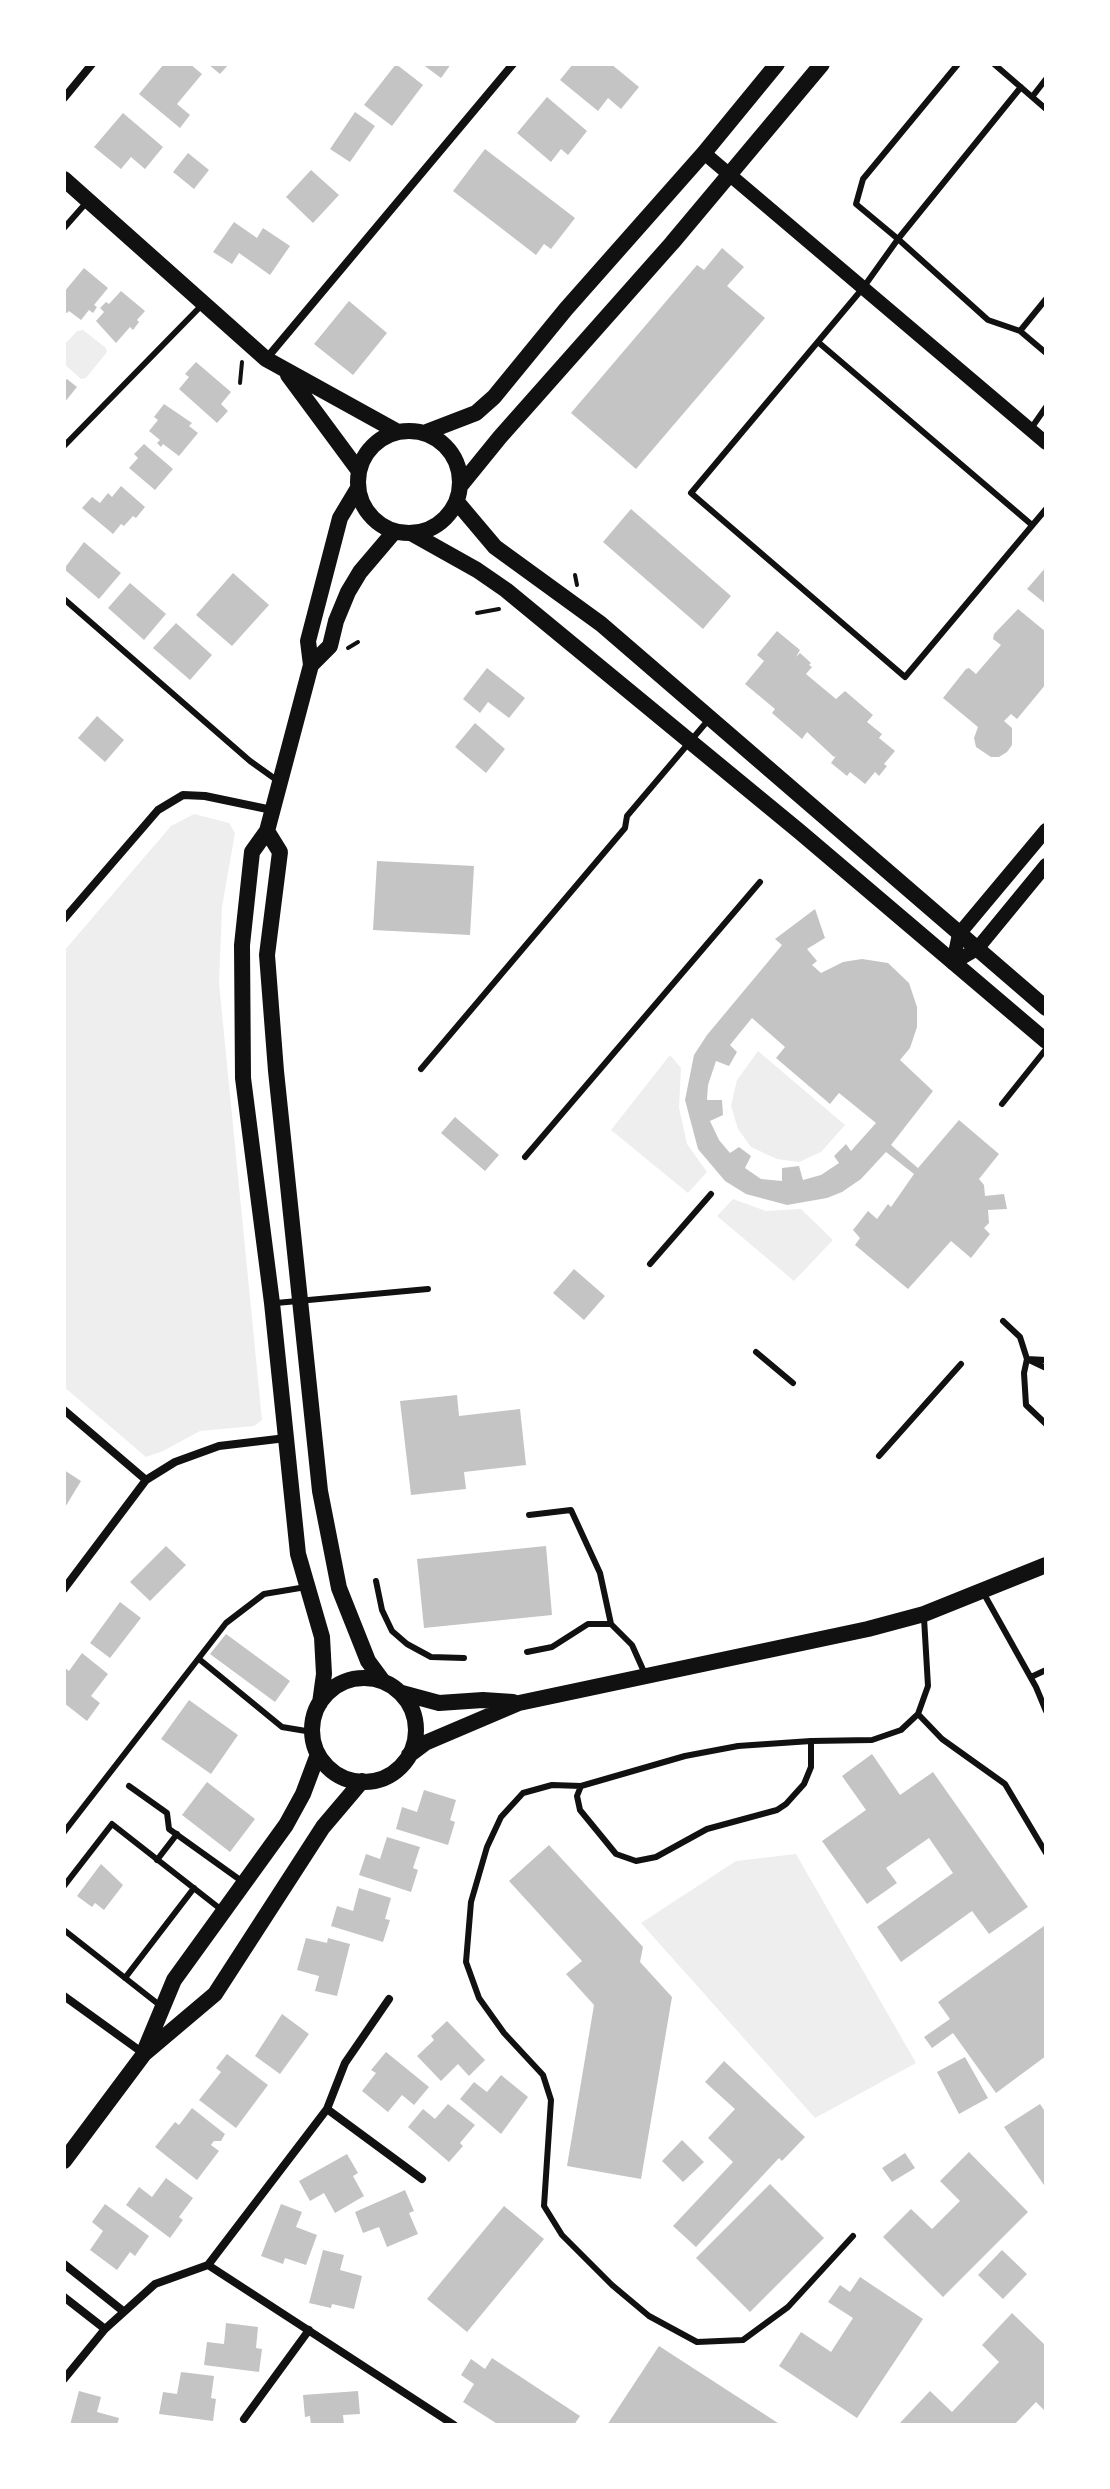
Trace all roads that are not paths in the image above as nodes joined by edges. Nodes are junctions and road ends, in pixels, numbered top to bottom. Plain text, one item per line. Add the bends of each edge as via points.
1 (92, 64) edge
2 (513, 64) edge
3 (777, 64) edge
4 (822, 64) edge
5 (958, 64) edge
6 (994, 64) edge
7 (1046, 79) edge
8 (1021, 87) junction
9 (1032, 97) junction
10 (64, 98) edge
11 (1046, 109) edge
12 (704, 153) junction
13 (730, 175) junction
14 (64, 179) edge
15 (88, 200) junction
16 (64, 228) edge
17 (898, 239) junction
18 (863, 288) junction
19 (1046, 299) edge
20 (203, 303) junction
21 (1020, 331) junction
22 (818, 342) junction
23 (1046, 353) edge
24 (266, 359) junction
25 (284, 371) junction
26 (1046, 407) edge
27 (1030, 430) junction
28 (398, 432) junction
29 (424, 433) junction
30 (1046, 443) edge
31 (64, 446) edge
32 (358, 480) junction
33 (459, 493) junction
34 (1046, 509) edge
35 (1032, 525) junction
36 (394, 532) junction
37 (411, 533) junction
38 (64, 599) edge
39 (311, 665) junction
40 (710, 718) junction
41 (689, 740) junction
42 (281, 783) junction
43 (272, 810) junction
44 (1046, 830) edge
45 (267, 831) junction
46 (1046, 865) edge
47 (760, 882) dead end
48 (64, 919) edge
49 (959, 934) junction
50 (977, 949) junction
51 (953, 963) junction
52 (1046, 1008) edge
53 (1046, 1041) edge
54 (1046, 1049) edge
55 (421, 1069) dead end
56 (1002, 1104) dead end
57 (525, 1157) dead end
58 (711, 1194) dead end
59 (650, 1264) dead end
60 (428, 1289) dead end
61 (301, 1300) junction
62 (272, 1303) junction
63 (1003, 1321) dead end
64 (756, 1352) dead end
65 (1027, 1359) junction
66 (1046, 1360) edge
67 (961, 1364) dead end
68 (1046, 1368) edge
69 (793, 1383) dead end
70 (64, 1410) edge
71 (1046, 1424) edge
72 (286, 1438) junction
73 (879, 1456) dead end
74 (146, 1480) junction
75 (529, 1515) dead end
76 (1046, 1565) edge
77 (376, 1581) dead end
78 (306, 1587) junction
79 (64, 1589) edge
80 (982, 1591) junction
81 (924, 1614) junction
82 (611, 1624) junction
83 (527, 1652) dead end
84 (464, 1658) dead end
85 (199, 1659) junction
86 (1046, 1670) edge
87 (647, 1677) junction
88 (1031, 1677) junction
89 (382, 1680) junction
90 (401, 1693) junction
91 (320, 1703) junction
92 (519, 1703) junction
93 (1046, 1711) edge
94 (918, 1714) junction
95 (312, 1732) junction
96 (811, 1741) junction
97 (318, 1754) junction
98 (409, 1755) junction
99 (362, 1781) junction
100 (129, 1786) dead end
101 (581, 1786) junction
102 (64, 1832) edge
103 (177, 1834) junction
104 (1046, 1853) edge
105 (157, 1860) junction
106 (246, 1884) junction
107 (64, 1886) edge
108 (194, 1888) junction
109 (225, 1912) junction
110 (64, 1930) edge
111 (125, 1978) junction
112 (64, 1996) edge
113 (389, 1999) dead end
114 (163, 2007) junction
115 (144, 2054) junction
116 (327, 2109) junction
117 (64, 2161) edge
118 (422, 2179) dead end
119 (853, 2236) dead end
120 (64, 2264) edge
121 (208, 2265) junction
122 (64, 2297) edge
123 (123, 2311) junction
124 (105, 2329) junction
125 (309, 2330) junction
126 (64, 2379) edge
127 (244, 2419) dead end
128 (454, 2425) edge

1 - 10 street
2 - 24 street
3 - 12 main road
4 - 13 main road
5 - 17 lane via 863,179 856,204
6 - 8 lane
7 - 9 lane
8 - 9 lane
8 - 17 lane
9 - 11 lane
12 - 13 street
12 - 29 main road via 494,397 476,413
13 - 18 street
13 - 33 main road via 500,437
14 - 15 main road
15 - 16 lane
15 - 20 main road
17 - 18 lane
17 - 21 lane via 988,320
18 - 22 lane
18 - 27 street
19 - 21 lane
20 - 24 main road
20 - 31 lane
21 - 23 lane
22 - 35 lane
22 - 35 lane via 691,493 905,677
24 - 25 main road
25 - 28 main road
25 - 32 main road
26 - 27 lane
27 - 30 street
28 - 29 main road
28 - 32 main road via 376,443 365,456
29 - 33 main road via 451,453 459,468
32 - 36 main road via 362,504 372,519
32 - 39 main road via 340,518 308,641
33 - 37 main road via 448,516 435,527
33 - 40 main road via 495,547 584,611
34 - 35 lane
36 - 37 main road
36 - 39 main road via 360,572 330,646
37 - 41 main road via 506,590
38 - 42 lane
39 - 42 main road
40 - 41 lane
40 - 49 main road
41 - 51 main road
41 - 55 lane via 627,816 625,828
42 - 43 main road
43 - 45 main road
43 - 48 street via 183,795 158,810
44 - 49 street
45 - 61 main road via 280,852 267,955
45 - 62 main road via 252,852 242,945 243,1063
46 - 50 street
47 - 57 lane
49 - 50 main road
49 - 51 street
50 - 51 street
50 - 52 main road
51 - 53 main road
54 - 56 lane
58 - 59 lane
60 - 61 lane
61 - 62 lane
61 - 89 main road via 329,1543 339,1588 368,1661
62 - 72 main road
63 - 65 lane via 1020,1337
64 - 69 lane
65 - 66 lane
65 - 68 lane
65 - 71 lane via 1026,1405
67 - 73 lane
70 - 74 street
72 - 74 street via 219,1446 175,1462
72 - 78 main road
74 - 79 street
75 - 82 lane via 571,1510 600,1573
76 - 80 main road
77 - 84 lane via 392,1631 431,1657
78 - 85 lane via 264,1594 226,1623
78 - 91 main road via 322,1637
80 - 81 main road
80 - 88 lane
81 - 87 main road
81 - 94 lane via 928,1686
82 - 83 lane via 588,1624 552,1647
82 - 87 lane via 632,1645
85 - 95 lane via 282,1727
85 - 102 lane
86 - 88 lane
87 - 92 main road
88 - 93 lane
89 - 90 main road
89 - 91 main road via 347,1681
90 - 92 main road via 439,1703
90 - 98 main road via 416,1722
91 - 95 main road
92 - 98 main road via 425,1743
94 - 96 lane via 901,1730 872,1740
94 - 104 lane via 942,1739 1005,1784
95 - 97 main road
96 - 101 lane via 685,1756
96 - 101 lane via 811,1767 786,1804 707,1829 656,1857 636,1861 616,1854 580,1810
97 - 99 main road via 337,1774
97 - 106 main road via 291,1816
98 - 99 main road via 389,1775
99 - 115 main road via 323,1827 215,1994
100 - 103 lane via 167,1813 169,1829
101 - 119 lane via 552,1785 523,1793 491,1837 471,1902 466,1962 479,1998 543,2075 551,2100 544,2206 562,2235 612,2285 649,2316 697,2342 743,2340 788,2307
103 - 105 lane
103 - 106 lane
105 - 107 lane via 112,1824
105 - 108 lane
106 - 109 main road
108 - 109 lane
108 - 111 lane
109 - 114 main road via 174,1980
110 - 111 lane
111 - 114 lane
112 - 115 street
113 - 116 street via 345,2063
114 - 115 main road
115 - 117 main road
116 - 118 street
116 - 121 street
120 - 123 street
121 - 123 street via 155,2284
121 - 125 street
122 - 124 street
123 - 124 street
124 - 126 street
125 - 127 street
125 - 128 street

